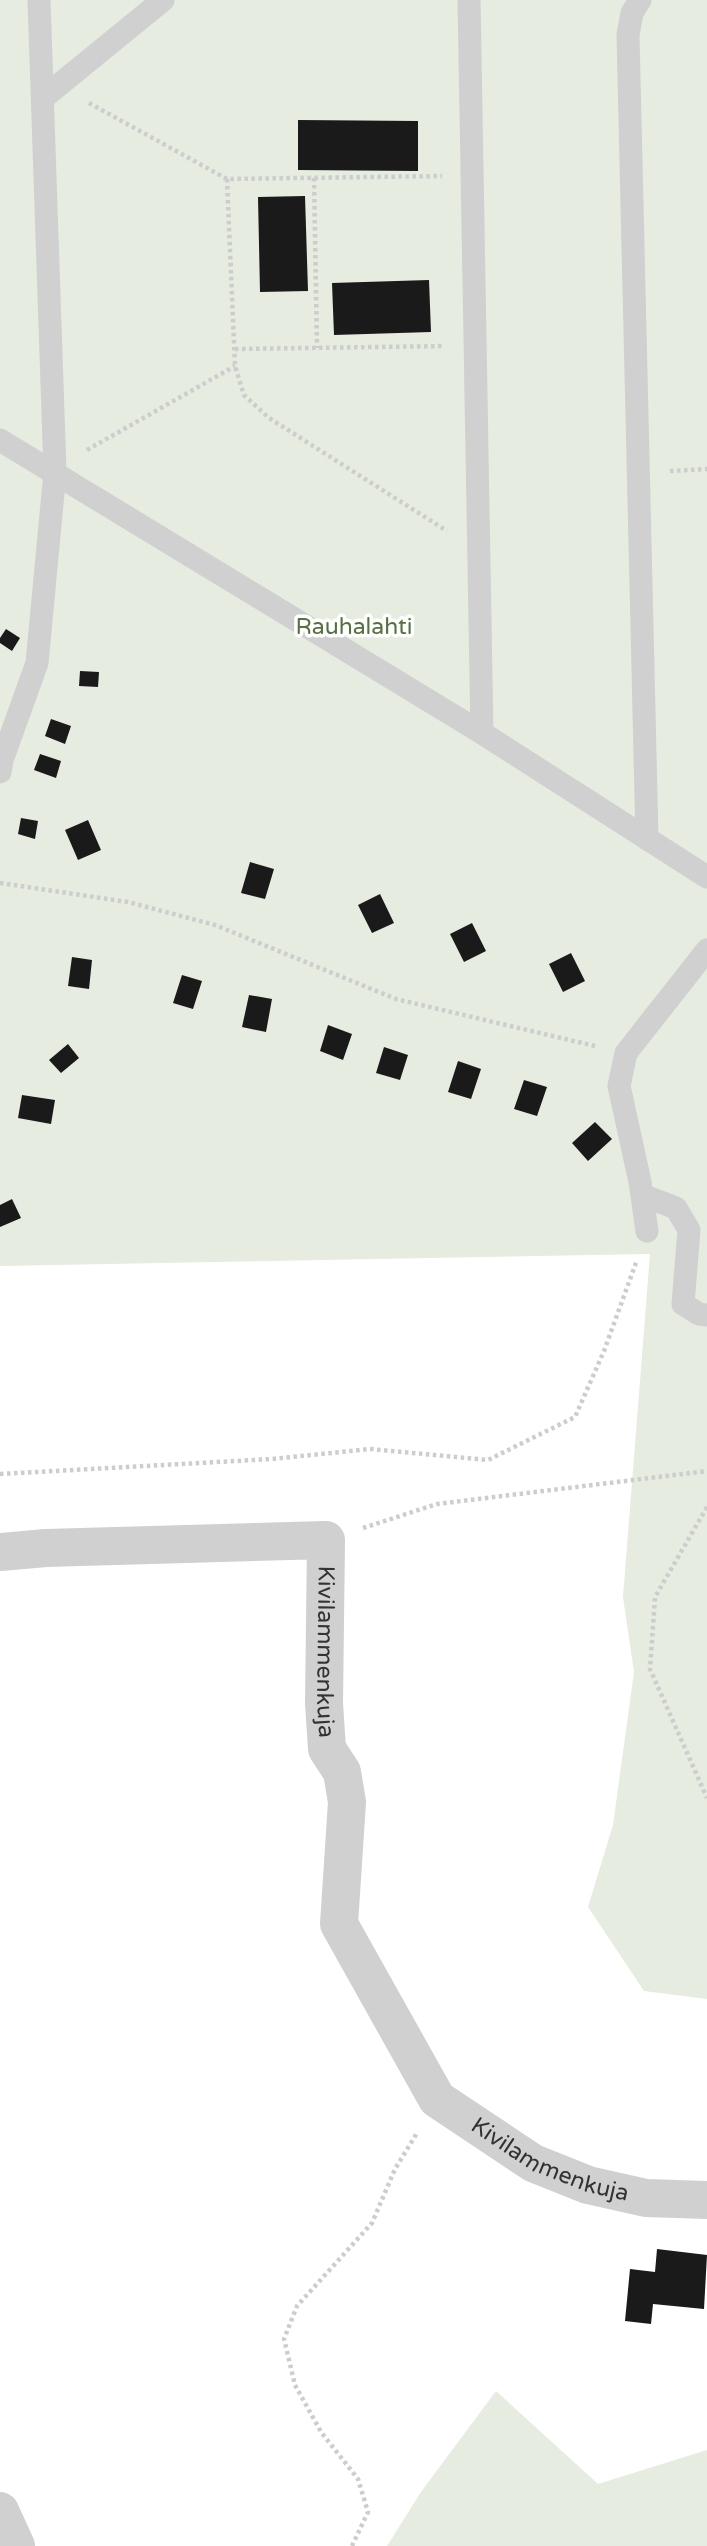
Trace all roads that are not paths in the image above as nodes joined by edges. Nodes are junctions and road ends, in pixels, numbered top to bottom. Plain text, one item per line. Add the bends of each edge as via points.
1 (38, 0) edge
2 (163, 0) edge
3 (469, 0) edge
4 (640, 0) edge
5 (43, 98) junction
6 (0, 440) edge
7 (55, 472) junction
8 (482, 733) junction
9 (0, 772) edge
10 (647, 839) junction
11 (707, 877) edge
12 (707, 950) edge
13 (642, 1195) junction
14 (647, 1231) road end
15 (707, 1315) edge
16 (0, 1552) edge
17 (707, 2200) edge
18 (0, 2511) edge
19 (16, 2546) edge

1 - 5 lane
2 - 5 lane
3 - 8 lane
4 - 10 lane via 628,35
5 - 7 lane
6 - 7 lane
7 - 8 lane
7 - 9 lane via 37,663
8 - 10 lane
10 - 11 lane
12 - 13 lane via 626,1053 620,1086
13 - 14 lane
13 - 15 lane via 676,1208 689,1230 683,1304
16 - 17 street, Kivilammenkuja via 326,1540 327,1749 342,1772 347,1802 339,1924 437,2099 533,2163 588,2185 646,2197
18 - 19 street

